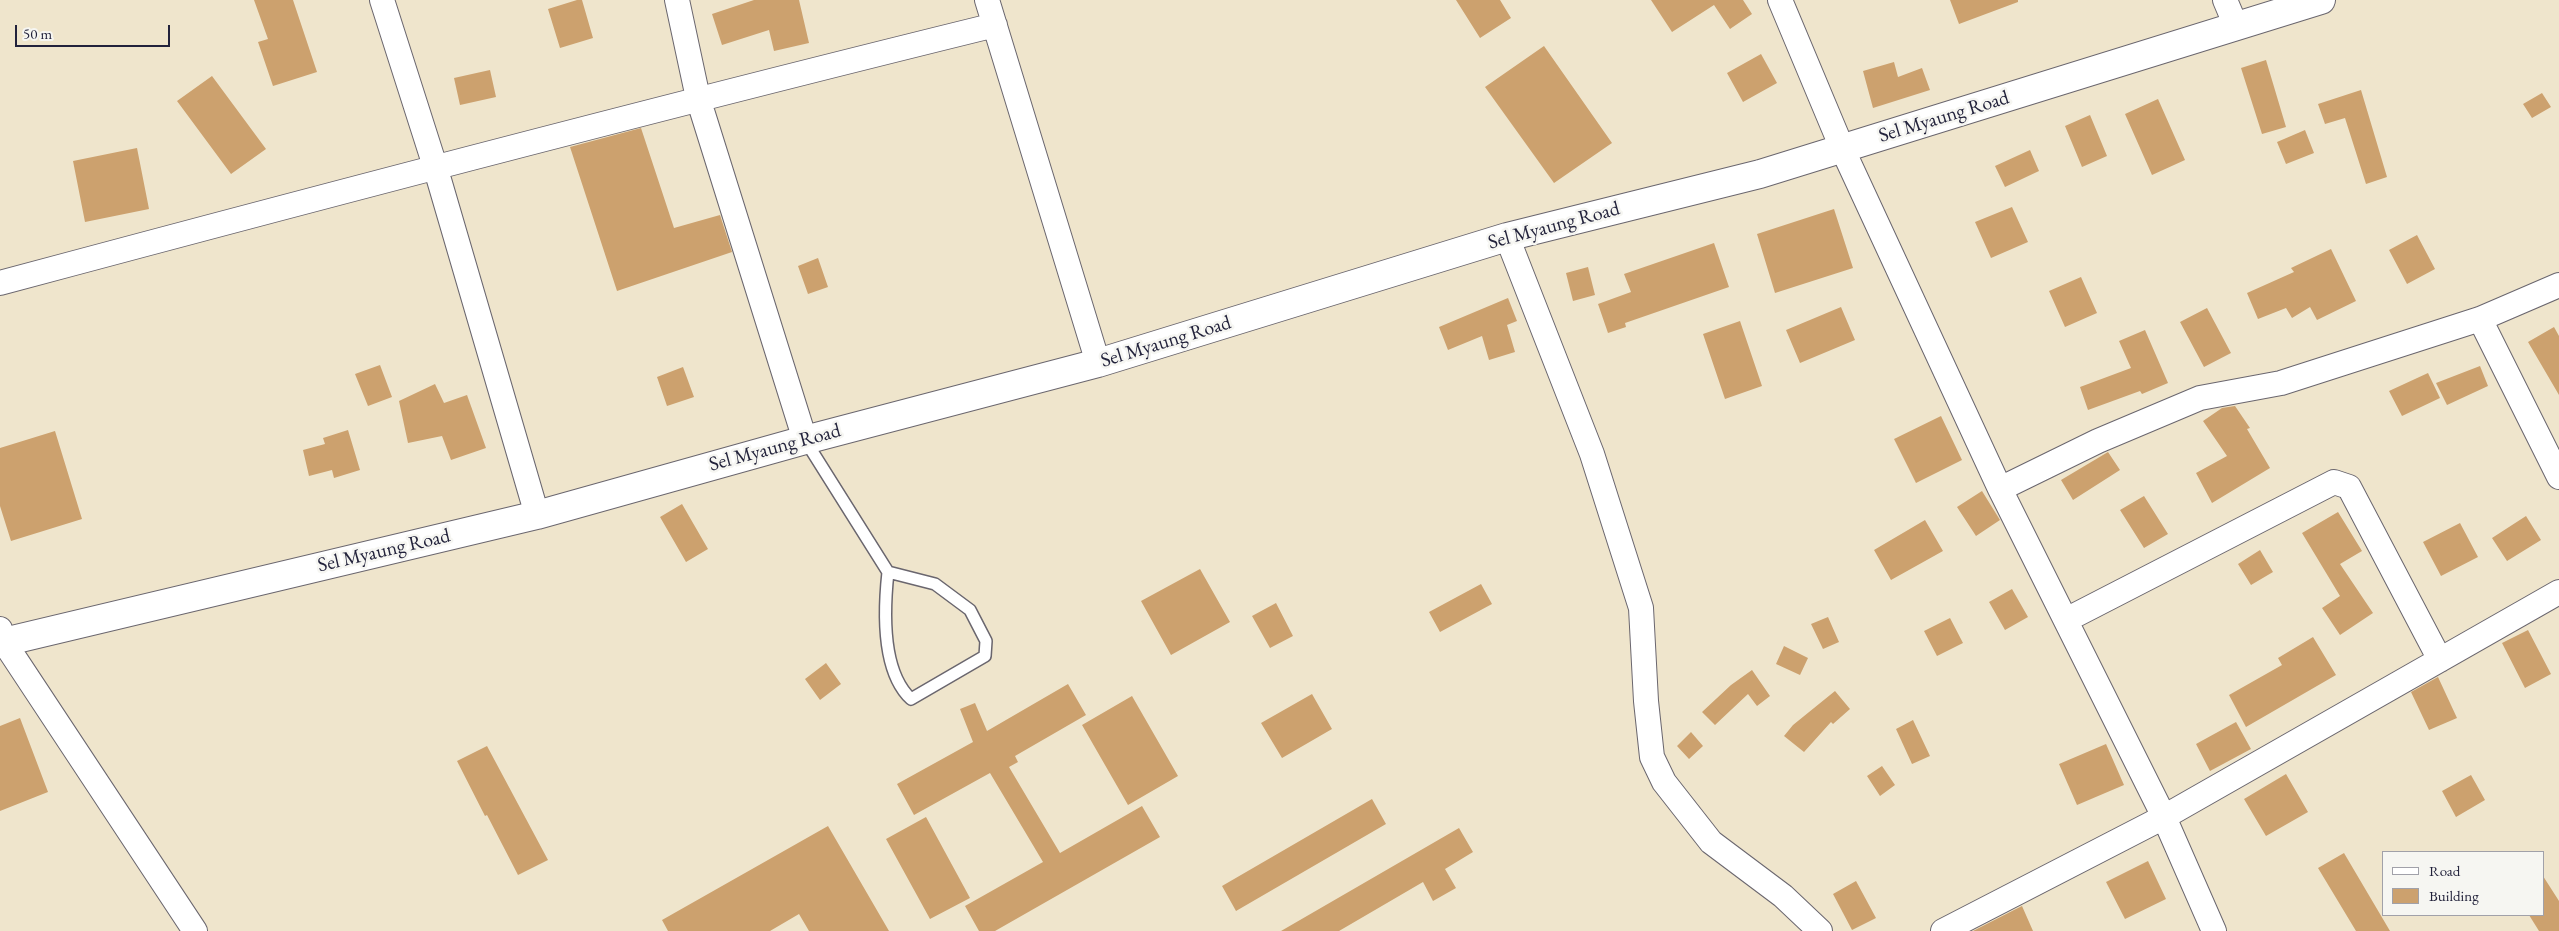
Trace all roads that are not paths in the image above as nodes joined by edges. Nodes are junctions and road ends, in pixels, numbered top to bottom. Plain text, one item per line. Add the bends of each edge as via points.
1 (382, 0) edge
2 (677, 0) edge
3 (987, 0) edge
4 (1780, 0) edge
5 (2225, 0) edge
6 (2321, 0) edge
7 (995, 25) junction
8 (2236, 26) junction
9 (698, 98) junction
10 (1842, 148) junction
11 (435, 166) junction
12 (1507, 237) junction
13 (0, 283) edge
14 (2559, 285) edge
15 (2480, 319) junction
16 (1098, 363) junction
17 (805, 440) junction
18 (2559, 477) edge
19 (2000, 489) junction
20 (537, 515) junction
21 (888, 572) junction
22 (2559, 592) edge
23 (2066, 620) junction
24 (1, 638) edge
25 (2440, 660) junction
26 (2164, 817) junction
27 (195, 931) edge
28 (1820, 931) edge
29 (1943, 931) edge
30 (2214, 931) edge

1 - 11 street
2 - 9 street
3 - 7 street
4 - 10 street
5 - 8 street
6 - 8 main road, Sel Myaung Road
7 - 9 street
7 - 16 street
8 - 10 main road, Sel Myaung Road
9 - 11 street
9 - 17 street
10 - 12 main road, Sel Myaung Road via 1760,174
10 - 19 street
11 - 13 street
11 - 20 street
12 - 16 main road, Sel Myaung Road
12 - 28 street via 1592,454 1641,608 1652,757 1664,782 1712,842 1784,896
14 - 15 street
15 - 18 street
15 - 19 street via 2281,383 2200,398 2098,441
16 - 17 main road, Sel Myaung Road
17 - 20 main road, Sel Myaung Road
17 - 21 lane
19 - 23 street
20 - 24 main road, Sel Myaung Road
21 - 21 lane via 884,610 888,647 902,690 911,699 984,656 986,641 970,610 935,584
22 - 25 street
23 - 25 street via 2334,482 2349,487
23 - 26 street
24 - 27 street
25 - 26 street
26 - 29 street
26 - 30 street

